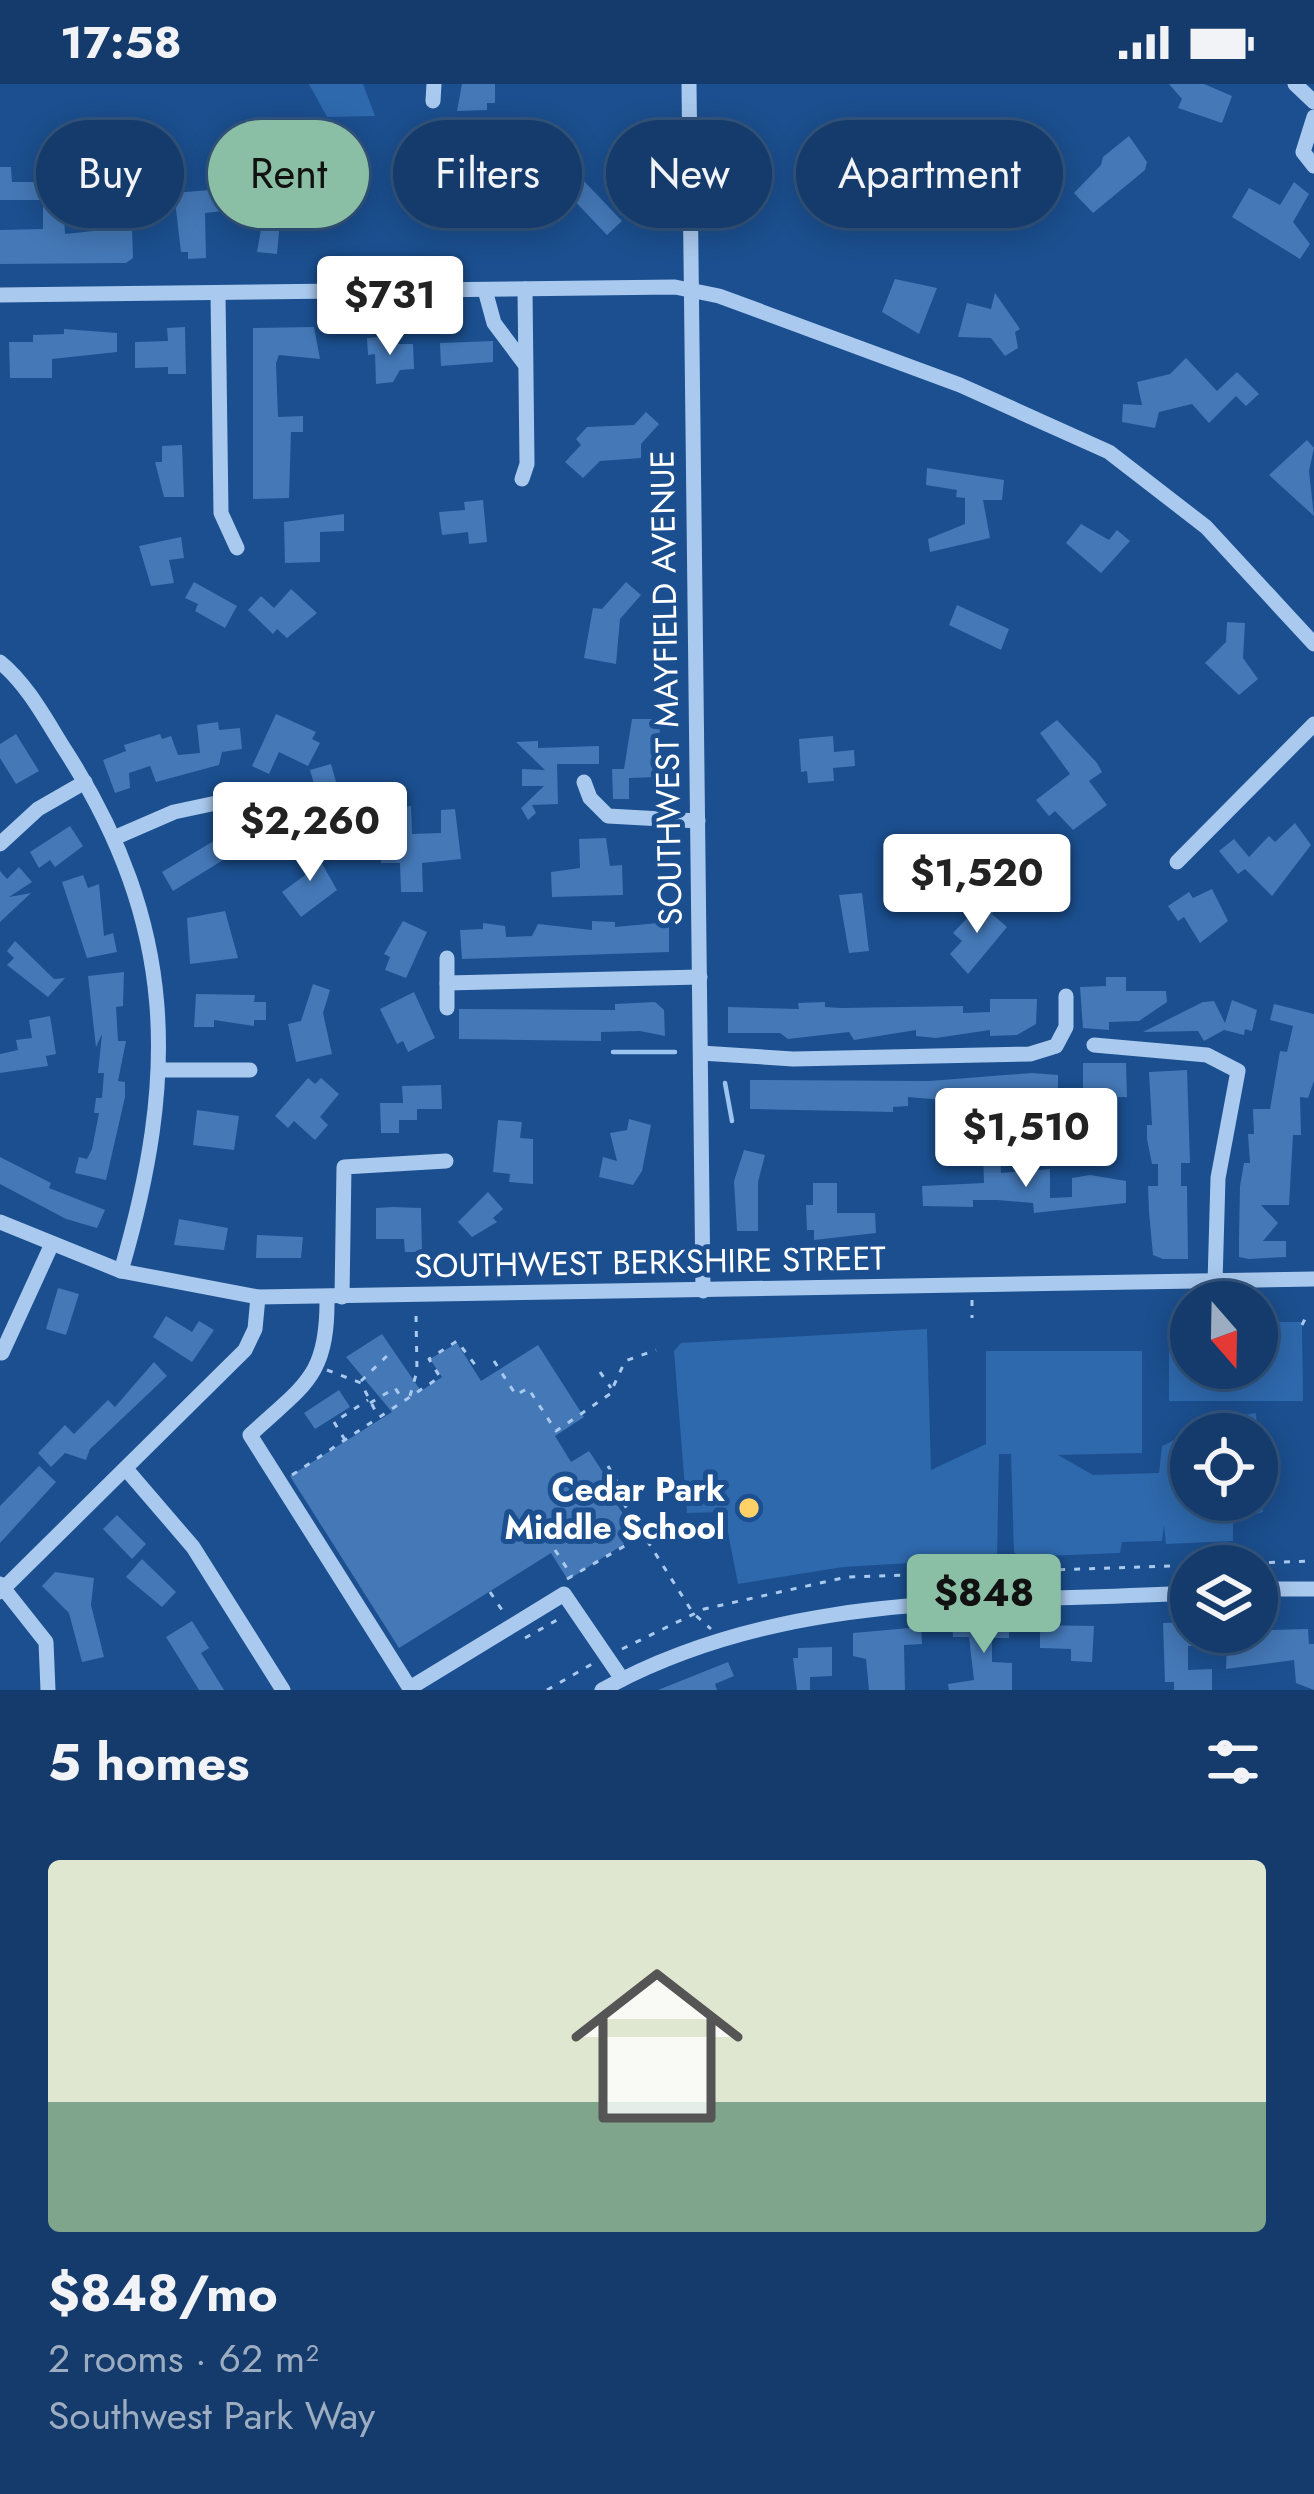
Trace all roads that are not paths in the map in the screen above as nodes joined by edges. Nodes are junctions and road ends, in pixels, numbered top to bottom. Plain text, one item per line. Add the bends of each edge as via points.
1 (689, 84) edge
2 (1295, 84) edge
3 (1314, 102) edge
4 (1314, 117) edge
5 (1314, 166) edge
6 (691, 289) junction
7 (485, 290) junction
8 (525, 290) junction
9 (218, 294) junction
10 (0, 295) edge
11 (524, 363) junction
12 (522, 479) dead end
13 (237, 548) dead end
14 (1314, 644) edge
15 (0, 662) edge
16 (1314, 724) edge
17 (85, 782) junction
18 (584, 782) dead end
19 (257, 815) dead end
20 (698, 821) junction
21 (114, 838) junction
22 (0, 844) edge
23 (1177, 862) dead end
24 (447, 958) dead end
25 (700, 977) junction
26 (447, 983) junction
27 (1066, 996) dead end
28 (447, 1008) dead end
29 (1094, 1045) dead end
30 (701, 1053) junction
31 (161, 1070) junction
32 (250, 1070) dead end
33 (446, 1162) dead end
34 (0, 1222) edge
35 (51, 1246) junction
36 (121, 1271) junction
37 (1314, 1279) edge
38 (1215, 1281) edge
39 (1248, 1281) edge
40 (1170, 1283) edge
41 (703, 1291) junction
42 (258, 1297) junction
43 (335, 1297) junction
44 (2, 1353) edge
45 (126, 1469) junction
46 (1, 1588) edge
47 (1278, 1589) edge
48 (1314, 1589) edge
49 (1170, 1594) edge
50 (622, 1679) junction
51 (411, 1689) edge
52 (48, 1690) edge
53 (283, 1690) edge
54 (602, 1690) edge

1 - 6 street, SOUTHWEST MAYFIELD AVENUE
2 - 3 street
4 - 5 street via 1303,152
6 - 8 street
6 - 14 street via 960,385 1109,452 1206,527
6 - 20 street, SOUTHWEST MAYFIELD AVENUE
7 - 8 street
7 - 9 street
7 - 11 street via 494,323
8 - 11 street
9 - 10 street
9 - 13 street via 221,513
11 - 12 street
15 - 17 street
16 - 23 street
17 - 21 street
17 - 22 street via 38,808
18 - 20 street via 608,816
19 - 21 street via 236,800 206,802
20 - 25 street, SOUTHWEST MAYFIELD AVENUE
21 - 31 street via 151,951
24 - 26 street
25 - 26 street
25 - 30 street, SOUTHWEST MAYFIELD AVENUE
26 - 28 street
27 - 30 street via 1066,1027 1056,1046 1030,1054
29 - 38 street via 1208,1055 1238,1071 1217,1178
30 - 41 street, SOUTHWEST MAYFIELD AVENUE
31 - 32 street
31 - 36 street via 154,1140
33 - 43 street via 344,1167
34 - 35 street, SOUTHWEST BERKSHIRE STREET
35 - 36 street, SOUTHWEST BERKSHIRE STREET
35 - 44 street
36 - 42 street, SOUTHWEST BERKSHIRE STREET
37 - 39 street, SOUTHWEST BERKSHIRE STREET
40 - 41 street, SOUTHWEST BERKSHIRE STREET
41 - 43 street, SOUTHWEST BERKSHIRE STREET
42 - 43 street, SOUTHWEST BERKSHIRE STREET
42 - 45 street via 245,1350
43 - 51 street via 320,1365 250,1435
45 - 46 street
45 - 53 street via 193,1547
46 - 52 street via 46,1642
47 - 48 street
49 - 50 street via 826,1612 743,1630
50 - 51 street via 564,1594
50 - 54 street

